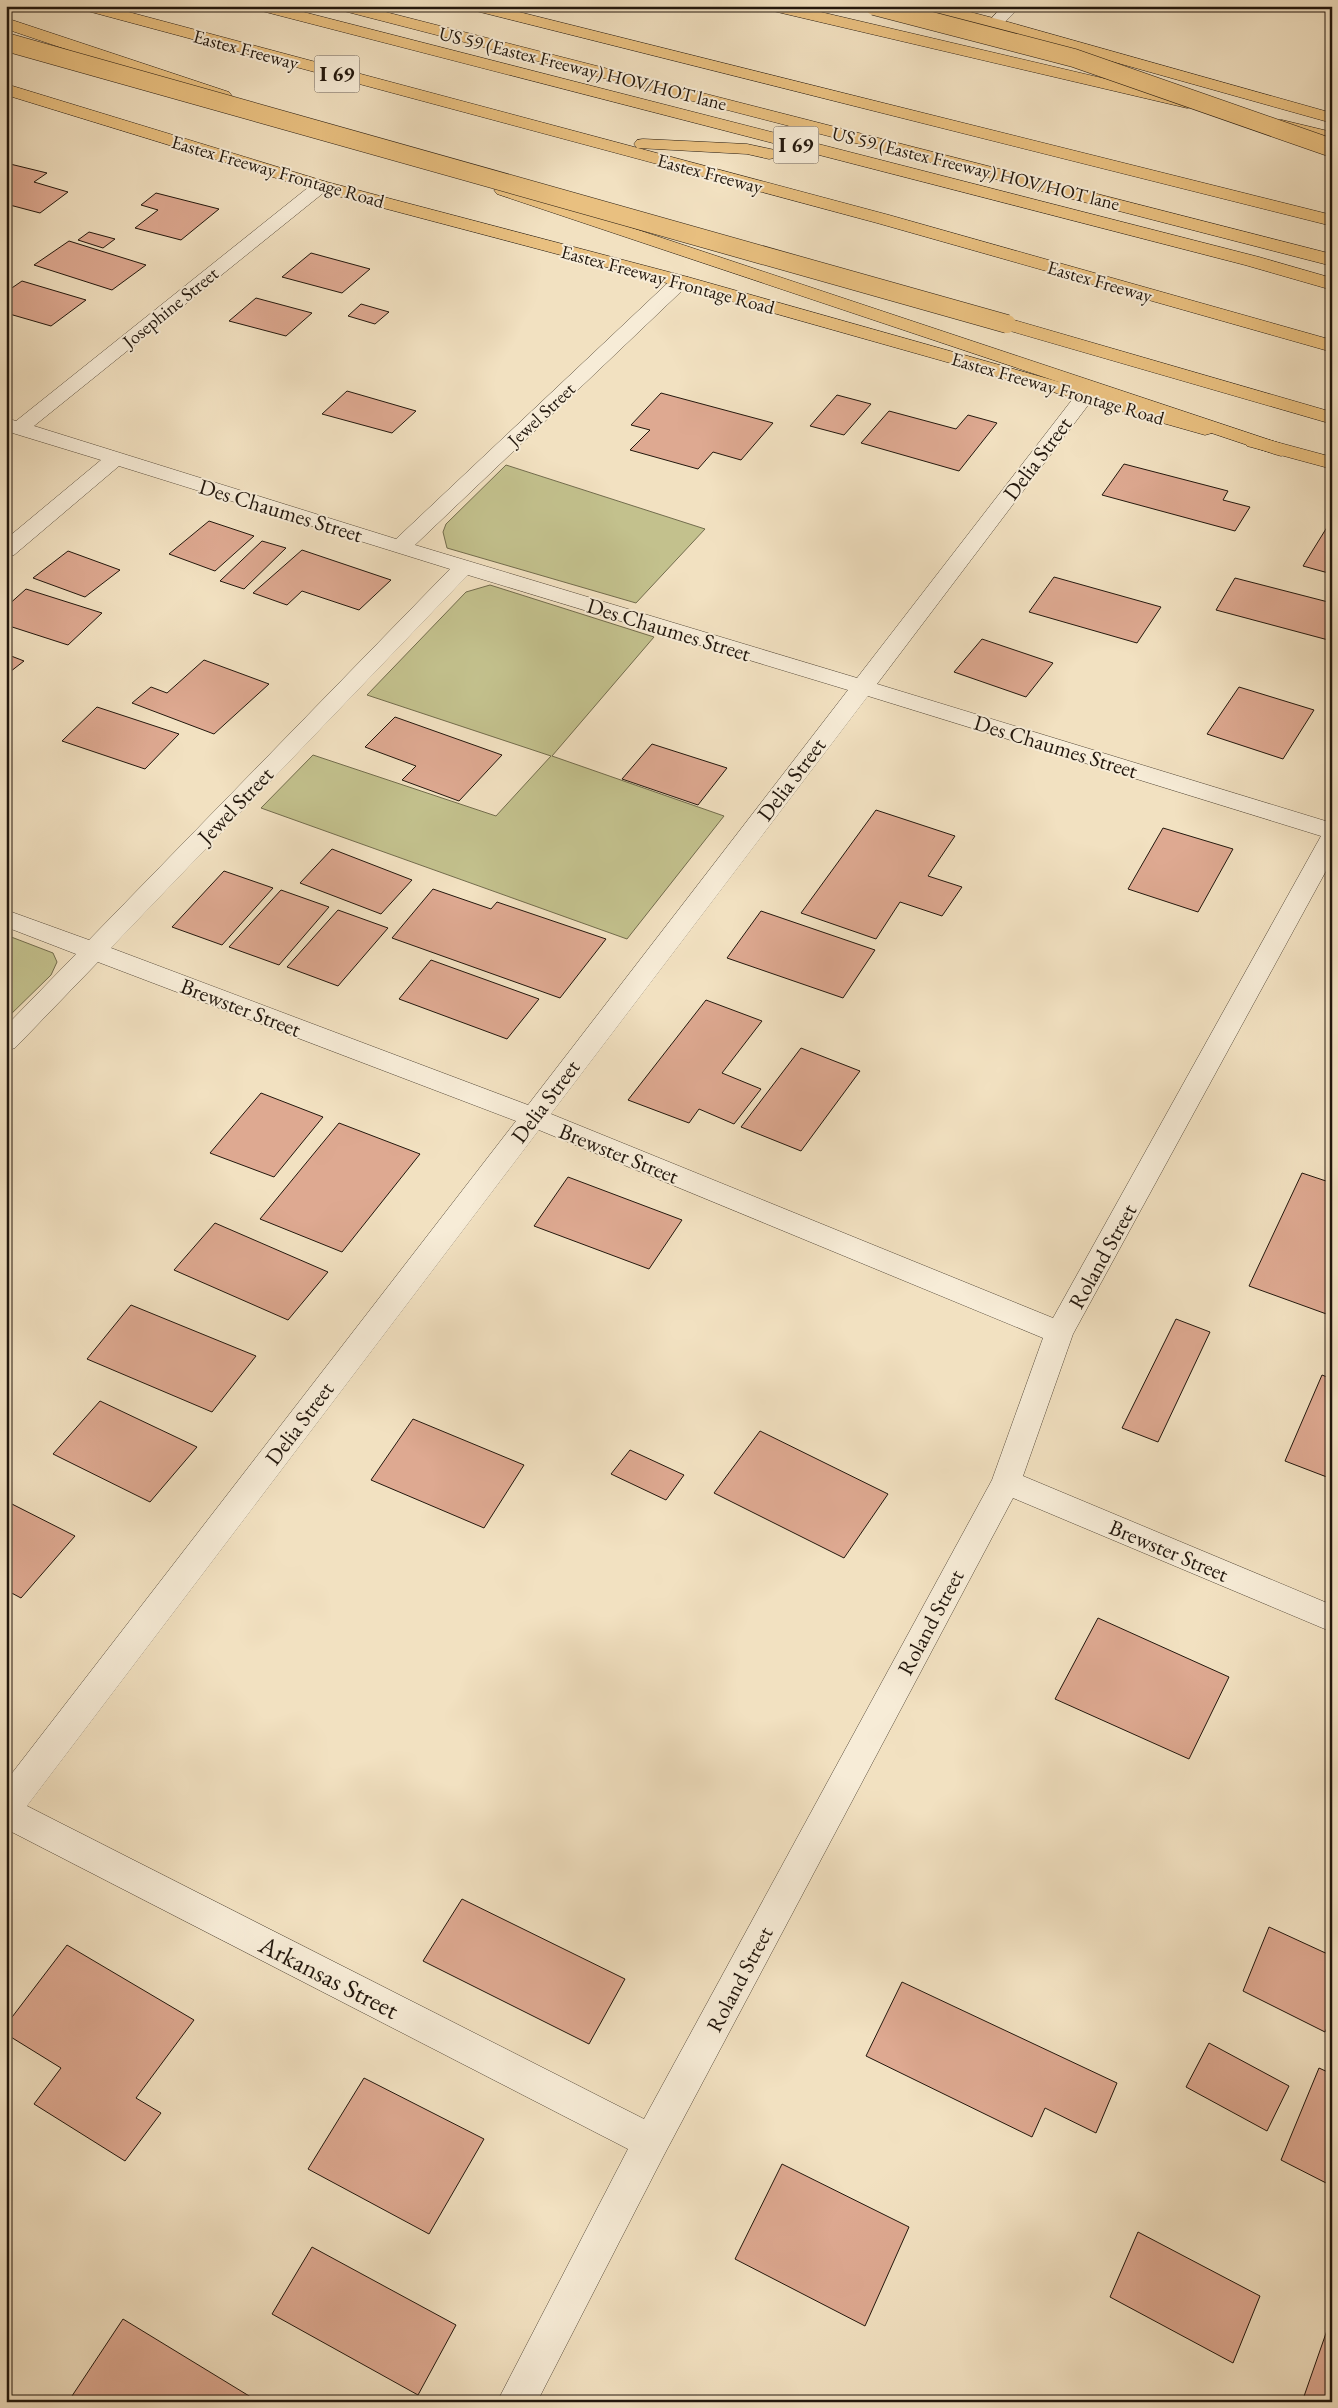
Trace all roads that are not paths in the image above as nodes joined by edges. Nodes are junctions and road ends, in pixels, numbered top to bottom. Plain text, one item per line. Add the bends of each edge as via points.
1 (86, 6) edge
2 (260, 6) edge
3 (342, 6) edge
4 (773, 6) edge
5 (874, 6) edge
6 (926, 6) edge
7 (1012, 6) edge
8 (479, 7) edge
9 (6, 23) edge
10 (995, 23) junction
11 (6, 42) edge
12 (6, 89) edge
13 (1332, 118) edge
14 (1332, 137) edge
15 (589, 141) junction
16 (1332, 148) edge
17 (321, 186) junction
18 (1332, 221) edge
19 (1332, 260) edge
20 (682, 281) junction
21 (1332, 284) edge
22 (1332, 292) edge
23 (1332, 346) edge
24 (1085, 396) junction
25 (1332, 418) edge
26 (13, 426) edge
27 (1281, 450) junction
28 (116, 458) junction
29 (1332, 463) edge
30 (400, 547) junction
31 (6, 550) edge
32 (464, 567) junction
33 (863, 687) junction
34 (1332, 831) edge
35 (1332, 838) edge
36 (6, 918) edge
37 (94, 952) junction
38 (6, 1042) edge
39 (533, 1117) junction
40 (1059, 1333) junction
41 (1006, 1482) junction
42 (1332, 1619) edge
43 (6, 1807) edge
44 (6, 1812) edge
45 (651, 2142) junction
46 (516, 2402) edge

1 - 15 main road, Eastex Freeway / I 69
2 - 21 main road, US 59 (Eastex Freeway) HOV/HOT lane / I 69 via 1243,258
3 - 19 main road, I 69
4 - 14 main road
5 - 16 main road, bridge via 1074,58
6 - 10 main road
7 - 10 street
8 - 18 main road
9 - 27 main road
10 - 13 main road
11 - 25 main road, bridge
12 - 17 main road, Eastex Freeway Frontage Road
15 - 22 main road via 747,149 1107,232
15 - 23 main road, Eastex Freeway / I 69 via 892,222
17 - 20 main road, Eastex Freeway Frontage Road
17 - 26 street, Josephine Street
20 - 24 main road, Eastex Freeway Frontage Road
20 - 30 street, Jewel Street
24 - 27 main road, Eastex Freeway Frontage Road
24 - 33 street, Delia Street
26 - 28 street, Des Chaumes Street
27 - 29 main road, Eastex Freeway Frontage Road
28 - 30 street, Des Chaumes Street
28 - 31 street
30 - 32 street, Des Chaumes Street
32 - 33 street, Des Chaumes Street
32 - 37 street, Jewel Street
33 - 34 street, Des Chaumes Street
33 - 39 street, Delia Street
35 - 40 street, Roland Street
36 - 37 street, Brewster Street
37 - 38 street, Jewel Street
37 - 39 street, Brewster Street
39 - 40 street, Brewster Street
39 - 43 street, Delia Street
40 - 41 street, Roland Street
41 - 42 street, Brewster Street
41 - 45 street, Roland Street
44 - 45 street, Arkansas Street
45 - 46 street, Roland Street

